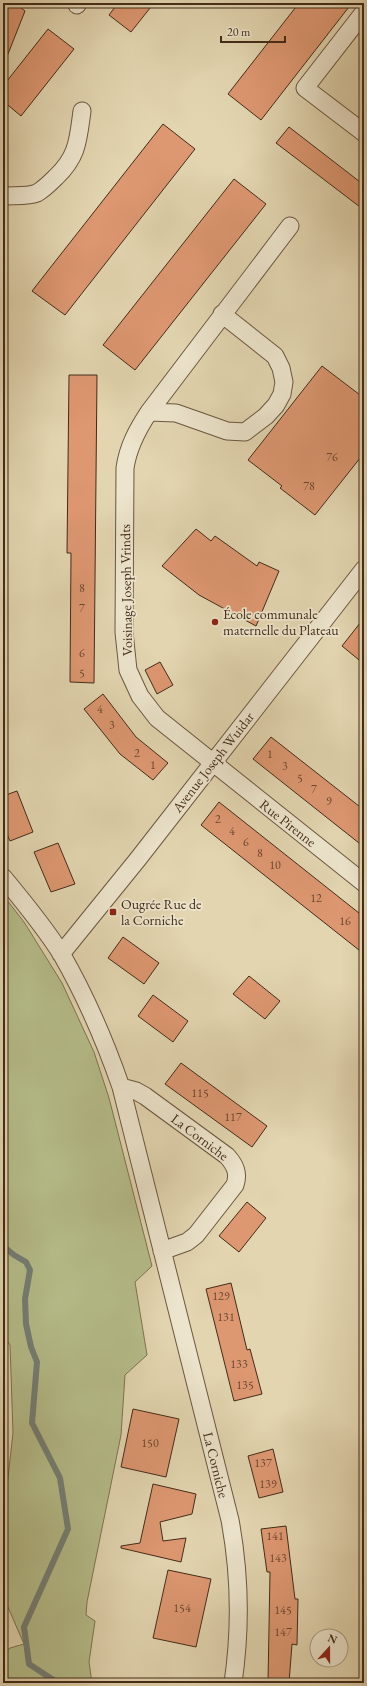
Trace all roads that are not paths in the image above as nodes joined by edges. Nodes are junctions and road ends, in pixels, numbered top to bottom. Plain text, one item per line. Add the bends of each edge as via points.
1 (364, 12) edge
2 (82, 111) dead end
3 (364, 133) edge
4 (3, 196) edge
5 (290, 226) dead end
6 (222, 314) junction
7 (149, 412) junction
8 (363, 573) edge
9 (212, 763) junction
10 (3, 877) edge
11 (364, 883) edge
12 (61, 954) junction
13 (121, 1087) junction
14 (162, 1251) junction
15 (233, 1683) edge

1 - 3 street via 305,88
2 - 4 street via 75,152 63,170 47,186 35,193
5 - 6 street, Voisinage Joseph Vrindts
6 - 7 street, Voisinage Joseph Vrindts
6 - 7 street via 275,356 284,382 282,394 276,404 266,416 245,432 227,431 176,413
7 - 9 street, Voisinage Joseph Vrindts via 132,442 125,468 124,632 128,670 140,696 157,718
8 - 9 street, Avenue Joseph Wuidar
9 - 11 street, Rue Pirenne
9 - 12 street, Avenue Joseph Wuidar
10 - 12 street, La Corniche
12 - 13 street, La Corniche via 106,1043
13 - 14 street, La Corniche
13 - 14 street, La Corniche via 136,1091 150,1100 227,1156 237,1171 235,1185 196,1235 187,1242
14 - 15 street, La Corniche via 235,1544 239,1600 237,1656

